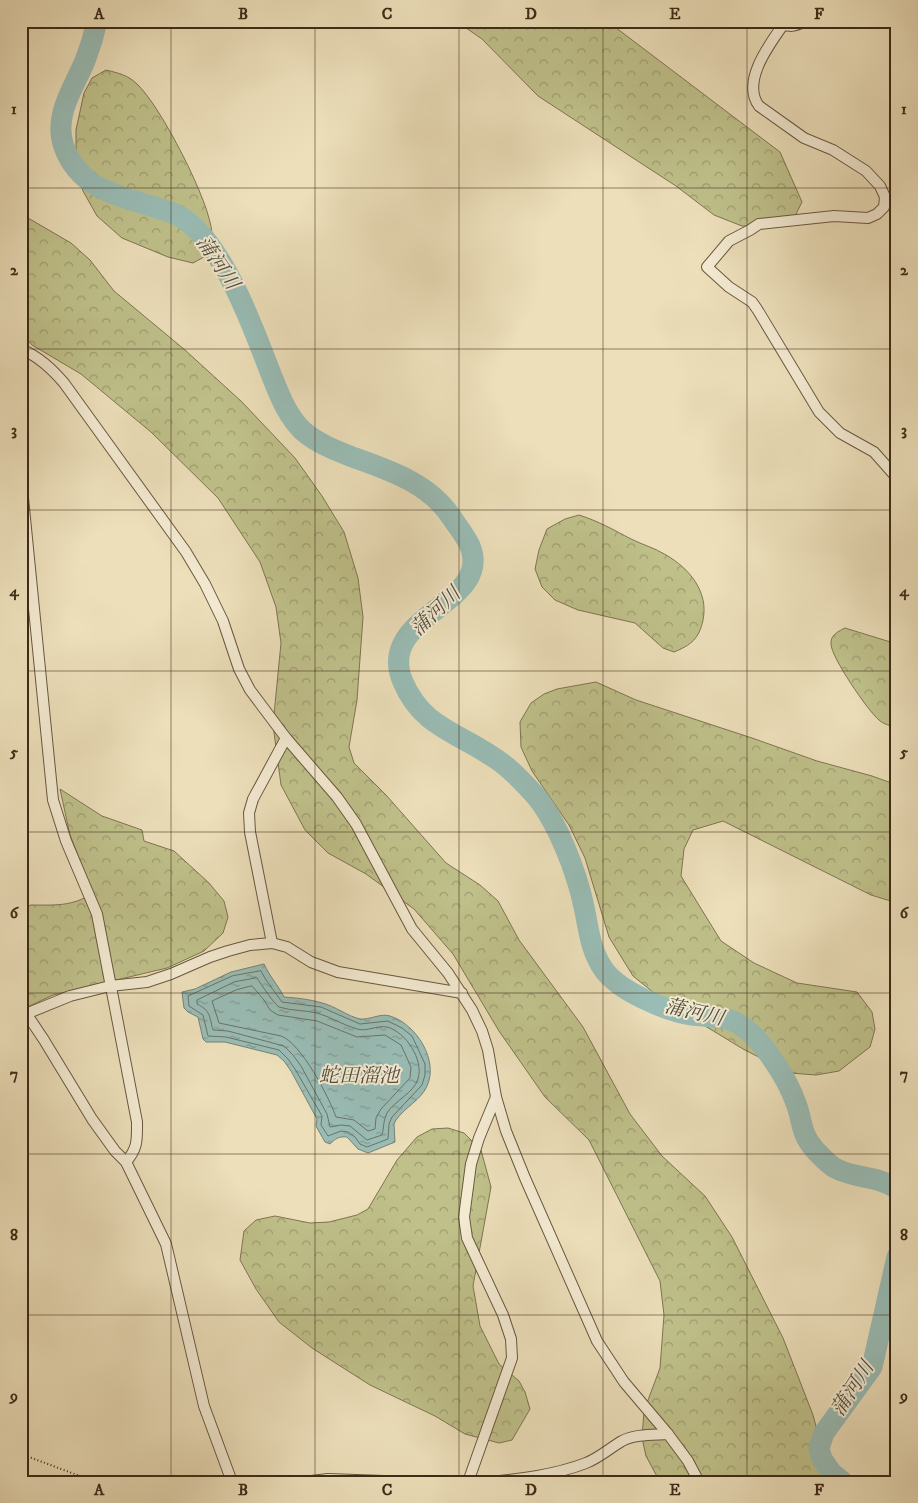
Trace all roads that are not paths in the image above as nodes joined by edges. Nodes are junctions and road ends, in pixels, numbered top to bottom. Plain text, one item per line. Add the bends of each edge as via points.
1 (804, 21) edge
2 (779, 23) edge
3 (21, 349) edge
4 (21, 478) edge
5 (897, 478) edge
6 (286, 738) junction
7 (272, 944) junction
8 (110, 986) junction
9 (462, 993) junction
10 (23, 1013) edge
11 (496, 1098) junction
12 (126, 1162) junction
13 (668, 1434) junction
14 (518, 1480) edge
15 (232, 1482) edge
16 (303, 1482) edge
17 (412, 1482) edge
18 (468, 1482) edge
19 (488, 1482) edge
20 (699, 1482) edge

1 - 2 street via 792,27
2 - 5 street via 761,61 754,84 755,101 804,138 833,150 866,171 880,186 885,197 884,207 868,218 834,216 759,224 729,241 707,267 758,309 819,412 840,433 874,452
3 - 6 street via 34,354 64,383 186,552 223,621 250,690
4 - 8 street via 53,800 66,841 97,914
6 - 7 street via 248,813
6 - 9 street via 337,796 356,824 412,929
7 - 8 street via 228,951 148,982
7 - 9 street via 287,947 311,962 338,972
8 - 10 street
8 - 12 street via 137,1122 134,1153
9 - 11 street via 482,1031
10 - 12 street via 44,1040 92,1119
11 - 13 street via 525,1178 597,1341 624,1382
11 - 18 street via 471,1164 464,1217 467,1238 503,1316 511,1340 512,1358
12 - 15 street via 166,1244 204,1406
13 - 14 street via 624,1440 588,1462
13 - 20 street
14 - 19 street
16 - 17 street via 328,1479

